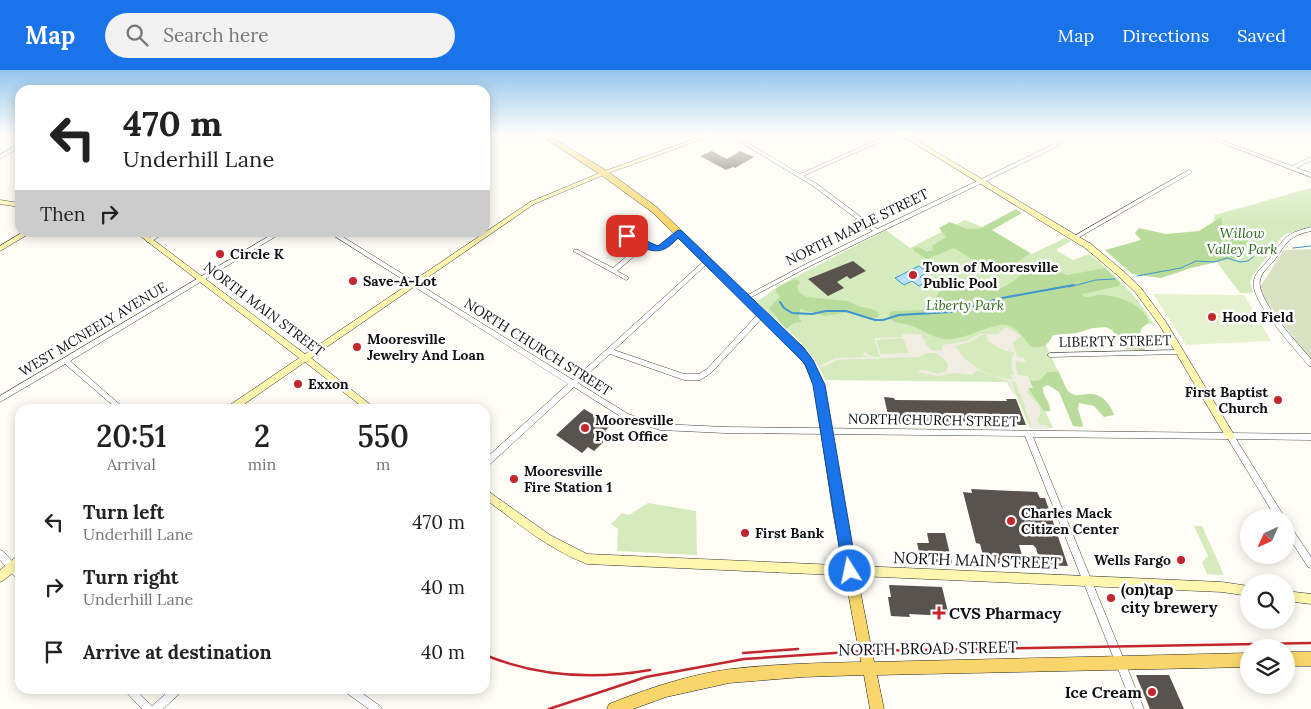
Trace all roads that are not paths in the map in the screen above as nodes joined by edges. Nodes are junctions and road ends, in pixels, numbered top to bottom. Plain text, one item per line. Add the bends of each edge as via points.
1 (591, 165) edge
2 (626, 165) edge
3 (784, 165) edge
4 (823, 165) edge
5 (954, 165) edge
6 (1014, 165) edge
7 (1284, 165) edge
8 (1299, 165) edge
9 (1292, 168) junction
10 (1189, 172) dead end
11 (604, 173) junction
12 (801, 175) junction
13 (1311, 175) edge
14 (980, 181) junction
15 (0, 202) edge
16 (15, 204) edge
17 (632, 225) dead end
18 (1311, 229) edge
19 (490, 232) edge
20 (876, 232) junction
21 (678, 233) junction
22 (21, 237) edge
23 (144, 237) edge
24 (155, 237) edge
25 (272, 237) edge
26 (338, 237) edge
27 (483, 237) edge
28 (1074, 238) junction
29 (149, 241) junction
30 (644, 245) junction
31 (0, 250) edge
32 (576, 252) dead end
33 (707, 261) junction
34 (613, 271) junction
35 (626, 278) dead end
36 (199, 280) junction
37 (414, 285) junction
38 (746, 298) junction
39 (762, 314) junction
40 (609, 351) junction
41 (1180, 352) junction
42 (1050, 355) dead end
43 (305, 359) junction
44 (65, 360) junction
45 (1311, 364) edge
46 (573, 384) junction
47 (0, 399) edge
48 (116, 404) edge
49 (238, 404) edge
50 (365, 404) edge
51 (825, 431) junction
52 (1028, 434) junction
53 (1230, 436) junction
54 (1311, 437) edge
55 (490, 459) edge
56 (490, 497) edge
57 (1275, 509) edge
58 (1295, 540) edge
59 (0, 554) edge
60 (15, 562) edge
61 (15, 564) edge
62 (1311, 564) edge
63 (850, 571) junction
64 (0, 577) edge
65 (1087, 581) junction
66 (1240, 589) edge
67 (1295, 597) edge
68 (1311, 599) edge
69 (1295, 659) edge
70 (1311, 659) edge
71 (1240, 660) edge
72 (1119, 661) junction
73 (868, 667) junction
74 (134, 694) edge
75 (172, 694) edge
76 (355, 694) edge
77 (148, 709) edge
78 (156, 709) edge
79 (376, 709) edge
80 (614, 709) edge
81 (877, 709) edge
82 (1138, 709) edge

1 - 11 main road
2 - 11 street
3 - 12 street
4 - 12 street
5 - 14 street
6 - 14 street, NORTH MAPLE STREET
7 - 9 street
8 - 9 street
9 - 13 street
10 - 28 street
11 - 19 street via 532,203
11 - 21 main road via 655,210
12 - 20 street
14 - 20 street, NORTH MAPLE STREET
14 - 28 street
15 - 16 street
17 - 30 street via 624,233
18 - 45 street via 1289,236 1282,242 1255,286 1269,310
20 - 38 street, NORTH MAPLE STREET
21 - 30 street via 659,249
21 - 33 main road
22 - 31 street
23 - 29 street, NORTH MAIN STREET
24 - 29 street
25 - 36 street, WEST MCNEELY AVENUE
26 - 37 street, NORTH CHURCH STREET
27 - 37 street
28 - 41 street via 1102,257 1138,290
29 - 36 street, NORTH MAIN STREET
30 - 34 street
32 - 34 street
33 - 38 main road
33 - 40 street
34 - 35 street
36 - 43 street, NORTH MAIN STREET
36 - 44 street, WEST MCNEELY AVENUE
37 - 43 street
37 - 46 street, NORTH CHURCH STREET
38 - 39 main road
39 - 40 street via 700,377 684,377
39 - 51 main road via 809,363 819,385
40 - 46 street
41 - 42 street, LIBERTY STREET
41 - 53 street
43 - 49 street
43 - 50 street, NORTH MAIN STREET
44 - 47 street, WEST MCNEELY AVENUE
44 - 48 street
46 - 51 street, NORTH CHURCH STREET via 632,419 660,427
46 - 55 street
51 - 52 street, NORTH CHURCH STREET
51 - 63 main road
52 - 53 street, NORTH CHURCH STREET
52 - 65 street
53 - 54 street, NORTH CHURCH STREET
53 - 57 street
56 - 63 street, NORTH MAIN STREET via 568,553 587,559
58 - 62 street
59 - 60 street
61 - 64 street
63 - 65 street, NORTH MAIN STREET
63 - 73 main road
65 - 66 main road, NORTH MAIN STREET
65 - 72 street
67 - 68 street
69 - 70 main road
71 - 72 main road, NORTH BROAD STREET
72 - 73 main road, NORTH BROAD STREET
72 - 82 street
73 - 80 main road, NORTH BROAD STREET via 729,676 666,690
73 - 81 main road
74 - 77 street
75 - 78 street
76 - 79 street

